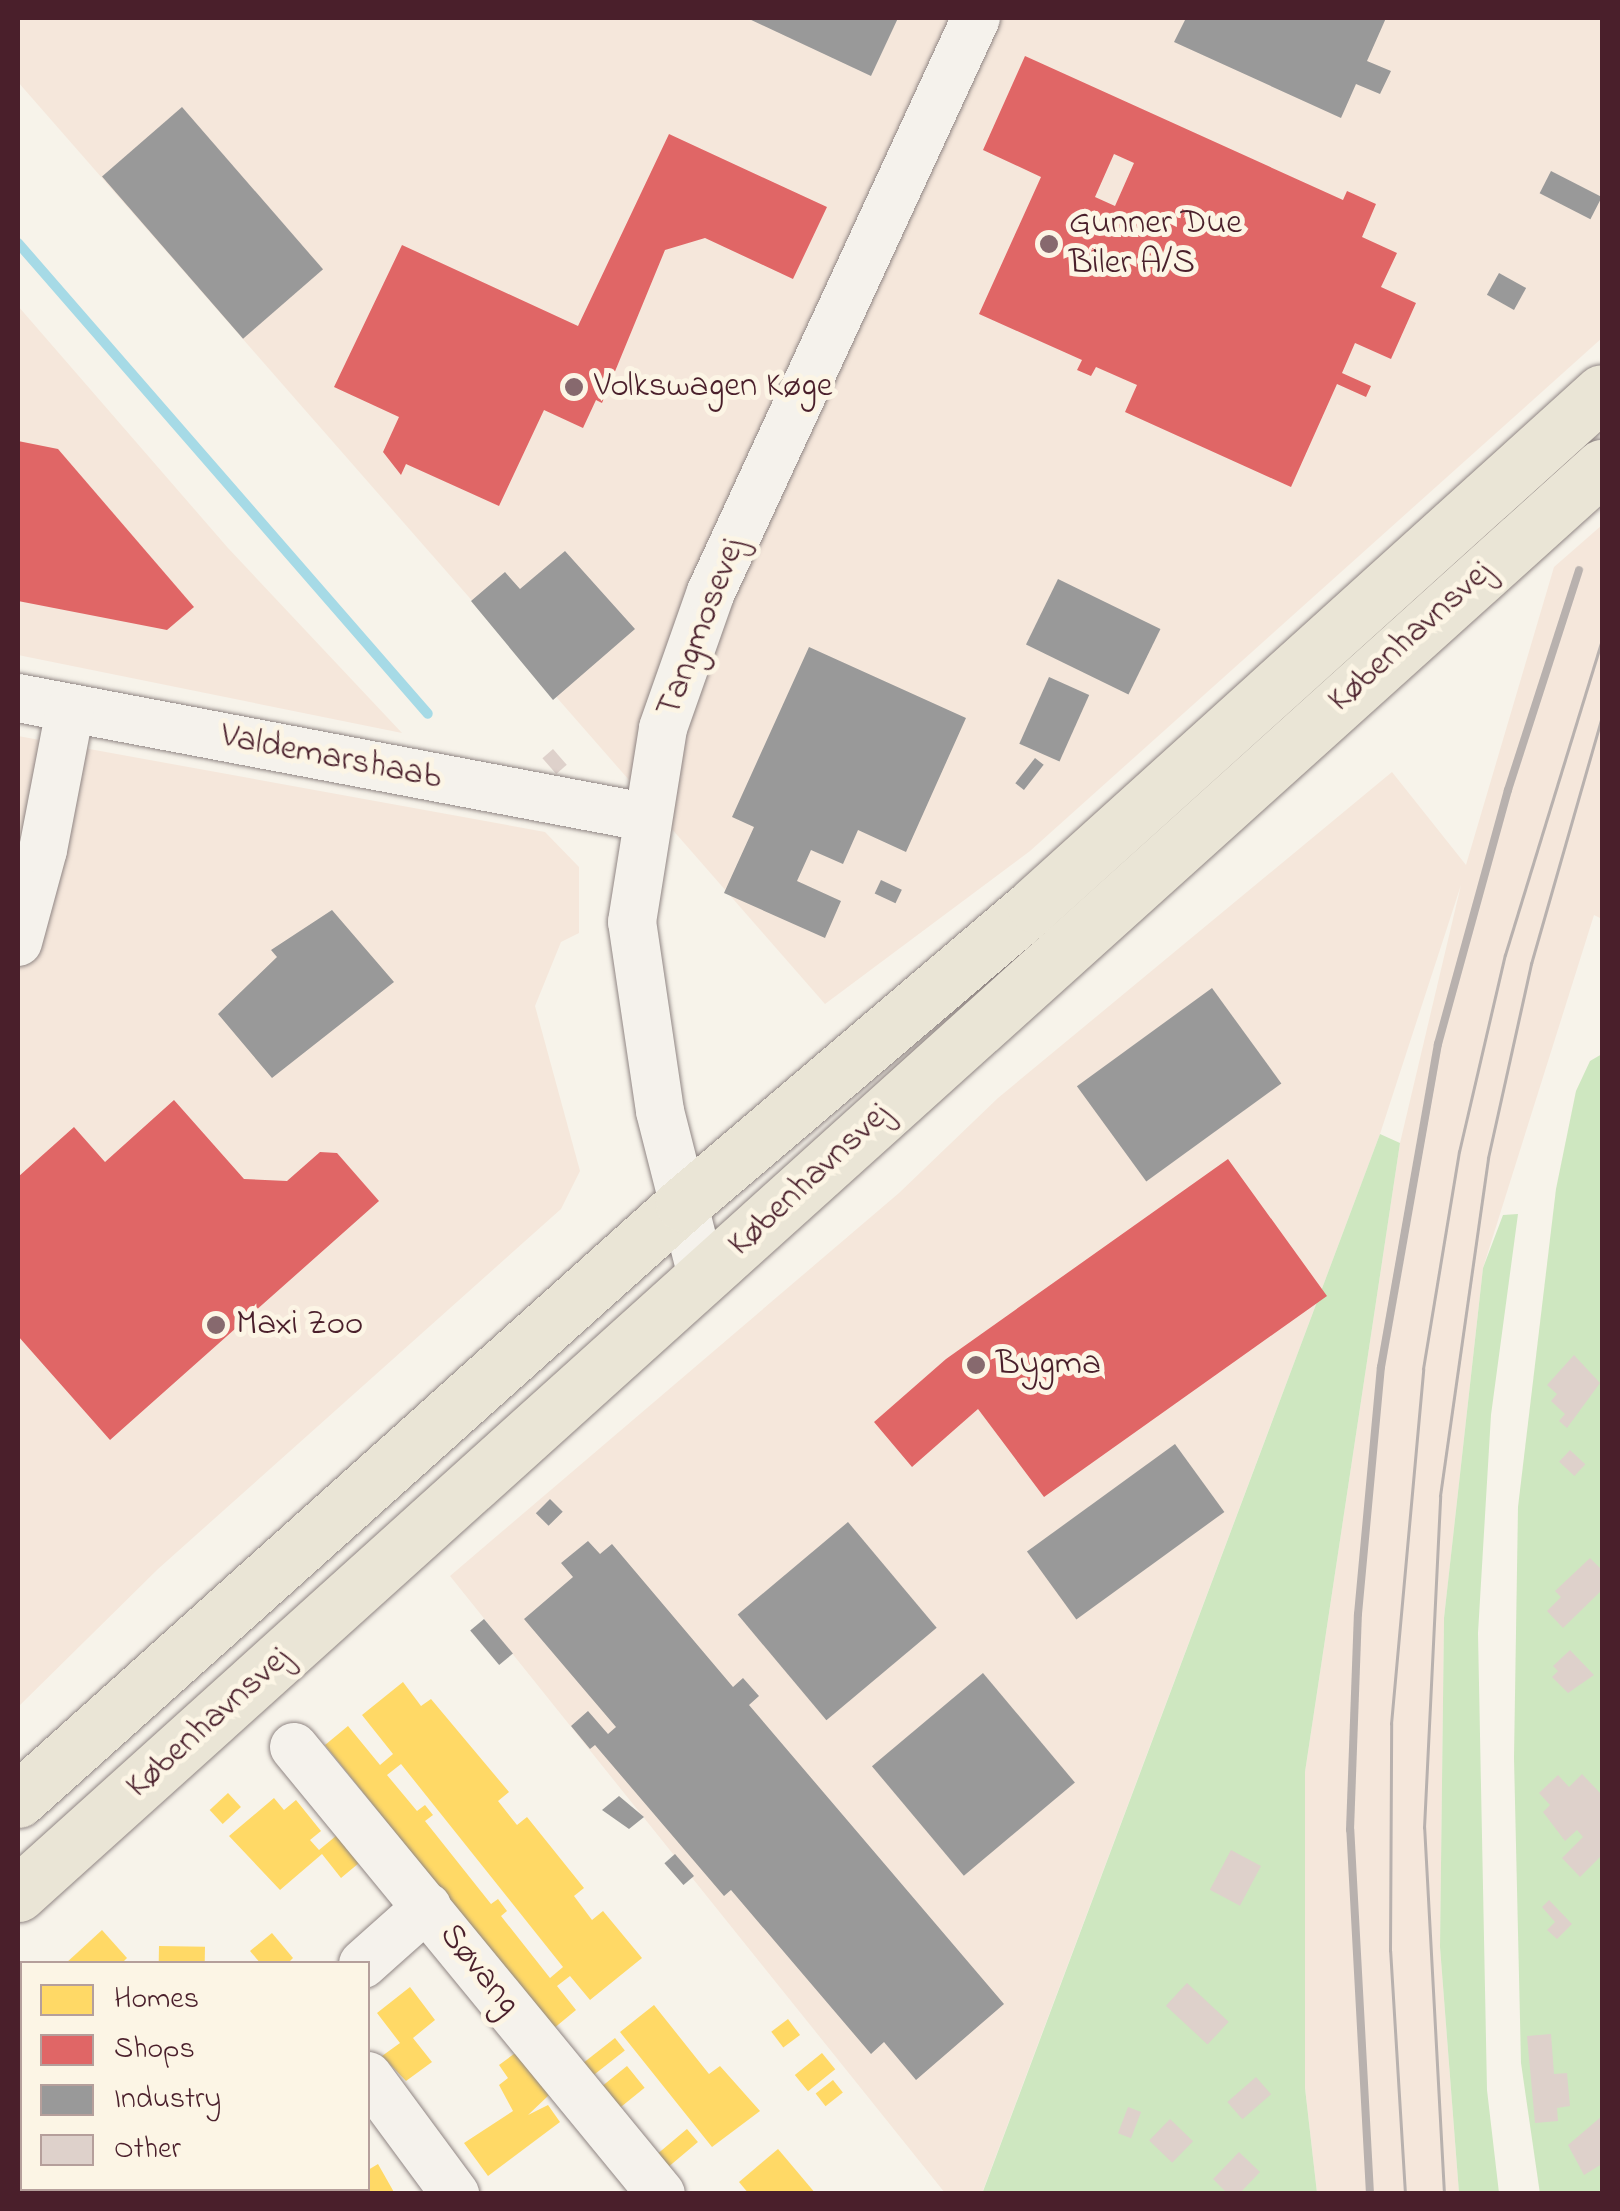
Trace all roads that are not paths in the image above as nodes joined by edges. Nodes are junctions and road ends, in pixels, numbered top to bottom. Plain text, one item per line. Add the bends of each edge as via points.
1 (976, 18) edge
2 (1602, 392) edge
3 (1602, 467) edge
4 (18, 698) edge
5 (70, 710) junction
6 (644, 817) junction
7 (18, 942) edge
8 (683, 1204) junction
9 (703, 1280) junction
10 (294, 1748) dead end
11 (18, 1800) edge
12 (18, 1894) edge
13 (427, 1907) junction
14 (366, 1961) edge
15 (370, 2079) edge
16 (455, 2194) edge
17 (662, 2194) edge

1 - 6 street, Tangmosevej via 711,592 670,706
2 - 8 main road, Københavnsvej via 1034,905
3 - 9 main road, Københavnsvej via 1021,984
4 - 5 street, Valdemarshaab
5 - 6 street, Valdemarshaab
5 - 7 street via 44,850
6 - 8 street, Tangmosevej via 632,922 660,1111
8 - 9 street, Tangmosevej
8 - 11 main road, Københavnsvej
9 - 12 main road, Københavnsvej
10 - 13 street, Søvang
13 - 14 street
13 - 17 street, Søvang
15 - 16 street

